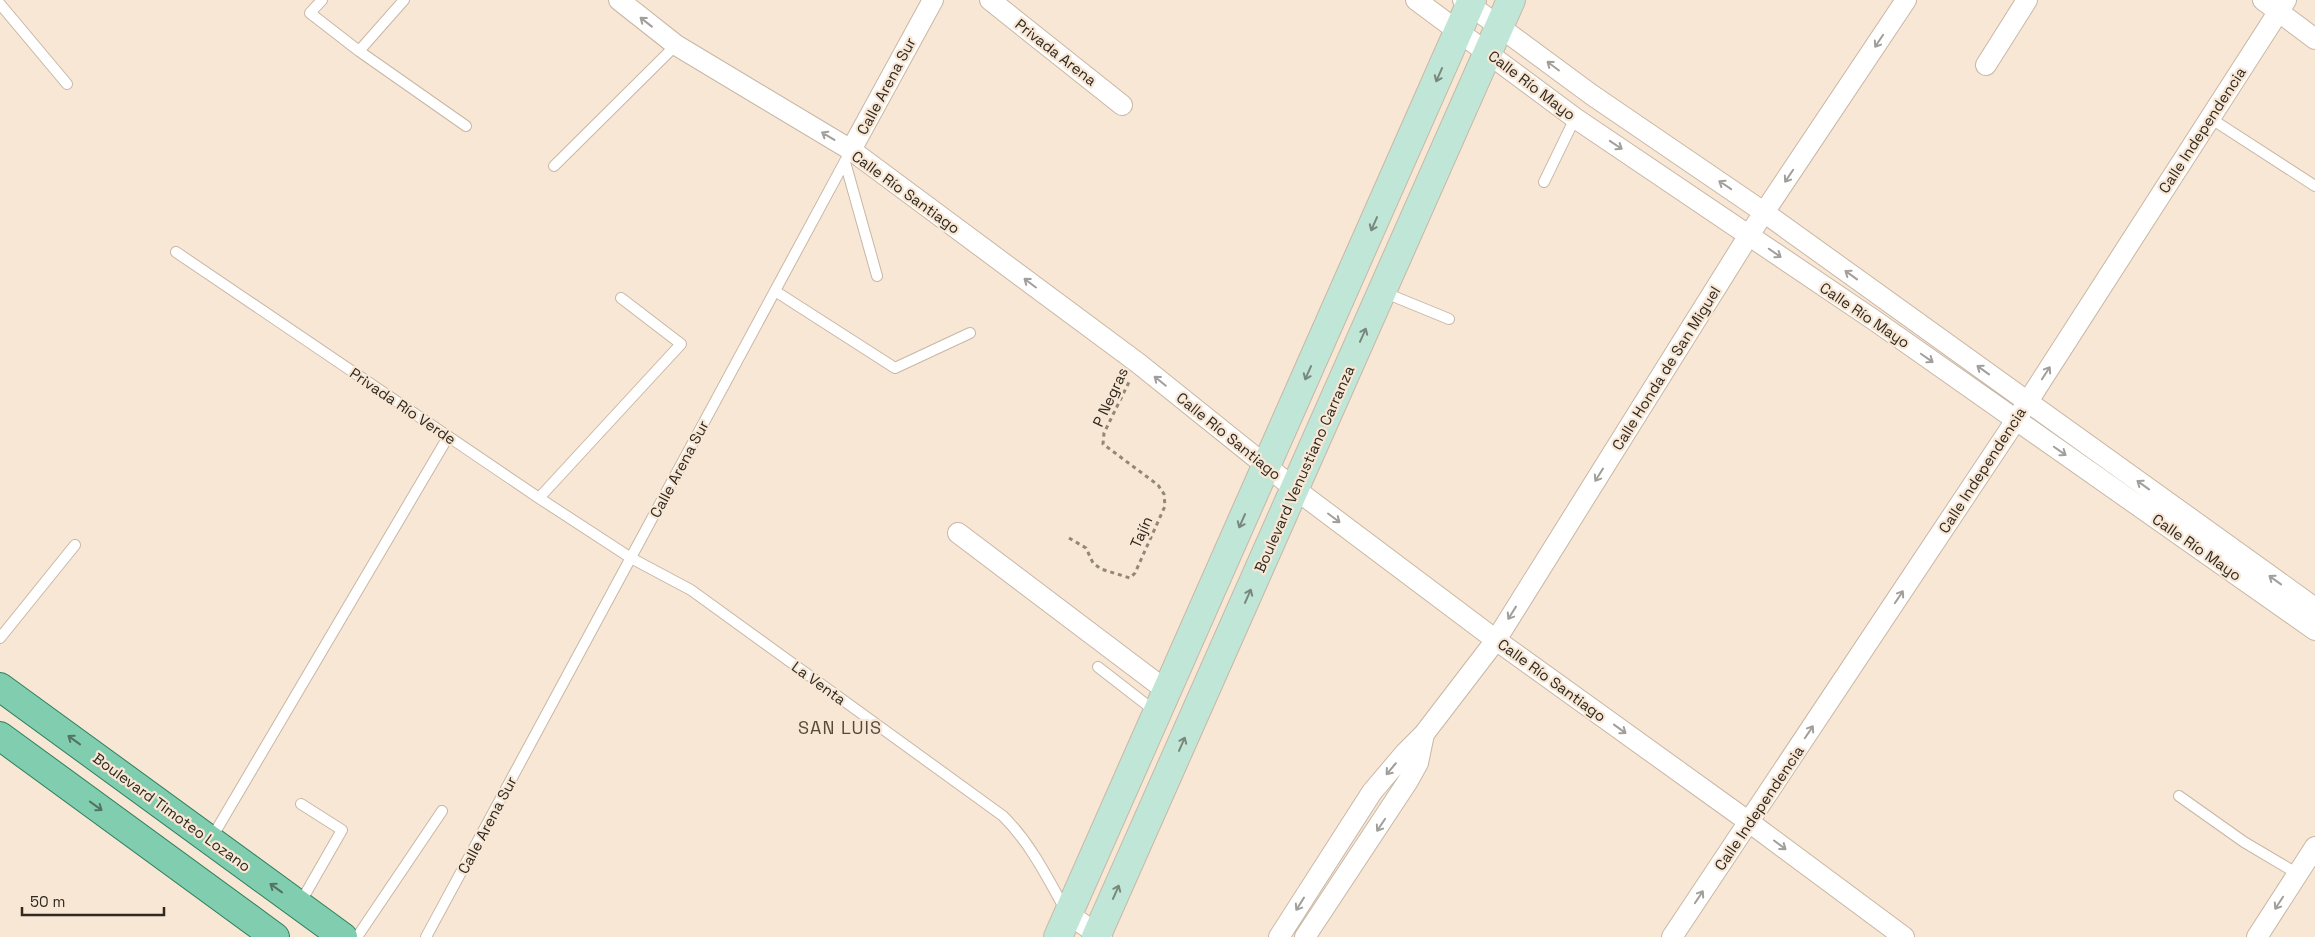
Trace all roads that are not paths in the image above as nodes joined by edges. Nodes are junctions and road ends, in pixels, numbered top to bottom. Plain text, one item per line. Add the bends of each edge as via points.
1 (322, 0) edge
2 (404, 0) edge
3 (619, 0) edge
4 (932, 0) edge
5 (990, 0) edge
6 (1416, 0) edge
7 (1511, 0) edge
8 (1906, 0) edge
9 (2027, 0) edge
10 (1468, 2) edge
11 (0, 4) edge
12 (2276, 4) edge
13 (1500, 26) junction
14 (1459, 31) junction
15 (2315, 39) edge
16 (676, 45) junction
17 (359, 51) junction
18 (1488, 52) junction
19 (1986, 65) dead end
20 (67, 84) dead end
21 (1592, 95) junction
22 (1122, 105) dead end
23 (1576, 118) junction
24 (2210, 118) junction
25 (466, 126) dead end
26 (848, 156) junction
27 (554, 166) dead end
28 (1544, 182) dead end
29 (2315, 186) edge
30 (1765, 213) junction
31 (1749, 235) junction
32 (176, 252) dead end
33 (877, 276) dead end
34 (775, 291) junction
35 (1382, 292) junction
36 (621, 298) dead end
37 (1449, 319) dead end
38 (970, 333) dead end
39 (2027, 402) junction
40 (2016, 420) junction
41 (448, 437) junction
42 (1266, 466) junction
43 (1295, 489) junction
44 (539, 498) junction
45 (958, 533) dead end
46 (75, 545) dead end
47 (631, 558) junction
48 (2315, 608) edge
49 (2315, 630) edge
50 (0, 638) edge
51 (1496, 640) junction
52 (1098, 667) dead end
53 (0, 686) edge
54 (1162, 702) junction
55 (1424, 734) junction
56 (0, 736) edge
57 (2179, 796) dead end
58 (301, 804) dead end
59 (442, 811) dead end
60 (1749, 822) junction
61 (210, 840) junction
62 (2309, 861) edge
63 (299, 905) junction
64 (1063, 926) edge
65 (1098, 936) edge
66 (275, 937) edge
67 (344, 937) edge
68 (357, 937) edge
69 (426, 937) edge
70 (1279, 937) edge
71 (1305, 937) edge
72 (1672, 937) edge
73 (1904, 937) edge
74 (2257, 937) edge

1 - 17 lane via 310,13
2 - 17 lane
16 -> 3 street, Calle Río Santiago
4 - 26 street, Calle Arena Sur
5 - 22 street, Privada Arena
6 - 14 street, Calle Río Mayo
7 - 13 main road, Boulevard Venustiano Carranza
8 -> 30 street, Calle Honda de San Miguel
9 - 19 street
10 - 13 street, Calle Río Mayo
10 - 14 main road
11 - 20 lane
12 - 15 street
12 - 24 street, Calle Independencia
13 - 18 main road, Boulevard Venustiano Carranza
21 -> 13 street, Calle Río Mayo
14 - 18 street, Calle Río Mayo
14 -> 42 main road
26 -> 16 street, Calle Río Santiago
16 - 27 lane
17 - 25 lane
18 - 23 street, Calle Río Mayo
18 - 35 main road, Boulevard Venustiano Carranza
21 - 23 street
30 -> 21 street, Calle Río Mayo
23 - 28 lane
23 -> 31 street, Calle Río Mayo
24 - 29 lane
39 -> 24 street, Calle Independencia
26 - 33 lane
26 - 34 lane, Calle Arena Sur
42 -> 26 street, Calle Río Santiago via 1138,363
30 - 31 street, Calle Honda de San Miguel
39 -> 30 street, Calle Río Mayo
31 -> 40 street, Calle Río Mayo
31 -> 51 street, Calle Honda de San Miguel
32 - 41 lane, Privada Río Verde
34 - 38 lane via 895,368
34 - 47 lane, Calle Arena Sur
35 - 37 lane
43 -> 35 main road, Boulevard Venustiano Carranza
36 - 44 lane via 681,344
39 - 40 street, Calle Independencia
48 -> 39 street, Calle Río Mayo
40 -> 49 street, Calle Río Mayo
60 -> 40 street, Calle Independencia
41 - 44 lane, Privada Río Verde
41 - 61 lane
42 - 43 street, Calle Río Santiago
42 -> 54 main road
43 -> 51 street, Calle Río Santiago
65 -> 43 main road, Boulevard Venustiano Carranza
44 - 47 lane, Privada Río Verde
45 - 54 street
46 - 50 lane
47 - 64 lane, La Venta via 691,590 1003,816 1031,849
47 - 69 lane, Calle Arena Sur
51 - 55 street, Calle Honda de San Miguel
51 -> 60 street, Calle Río Santiago
52 - 54 lane
61 -> 53 main road, Boulevard Timoteo Lozano
54 - 64 main road
55 -> 70 street, Calle Honda de San Miguel via 1372,792
55 -> 71 street, Calle Honda de San Miguel via 1418,763 1408,781
56 -> 66 main road
57 - 62 lane via 2244,842
58 - 63 lane via 342,830
59 - 68 lane
72 -> 60 street, Calle Independencia
60 -> 73 street, Calle Río Santiago
63 -> 61 main road, Boulevard Timoteo Lozano
62 -> 74 street
63 - 67 main road, Boulevard Timoteo Lozano
64 - 65 street

